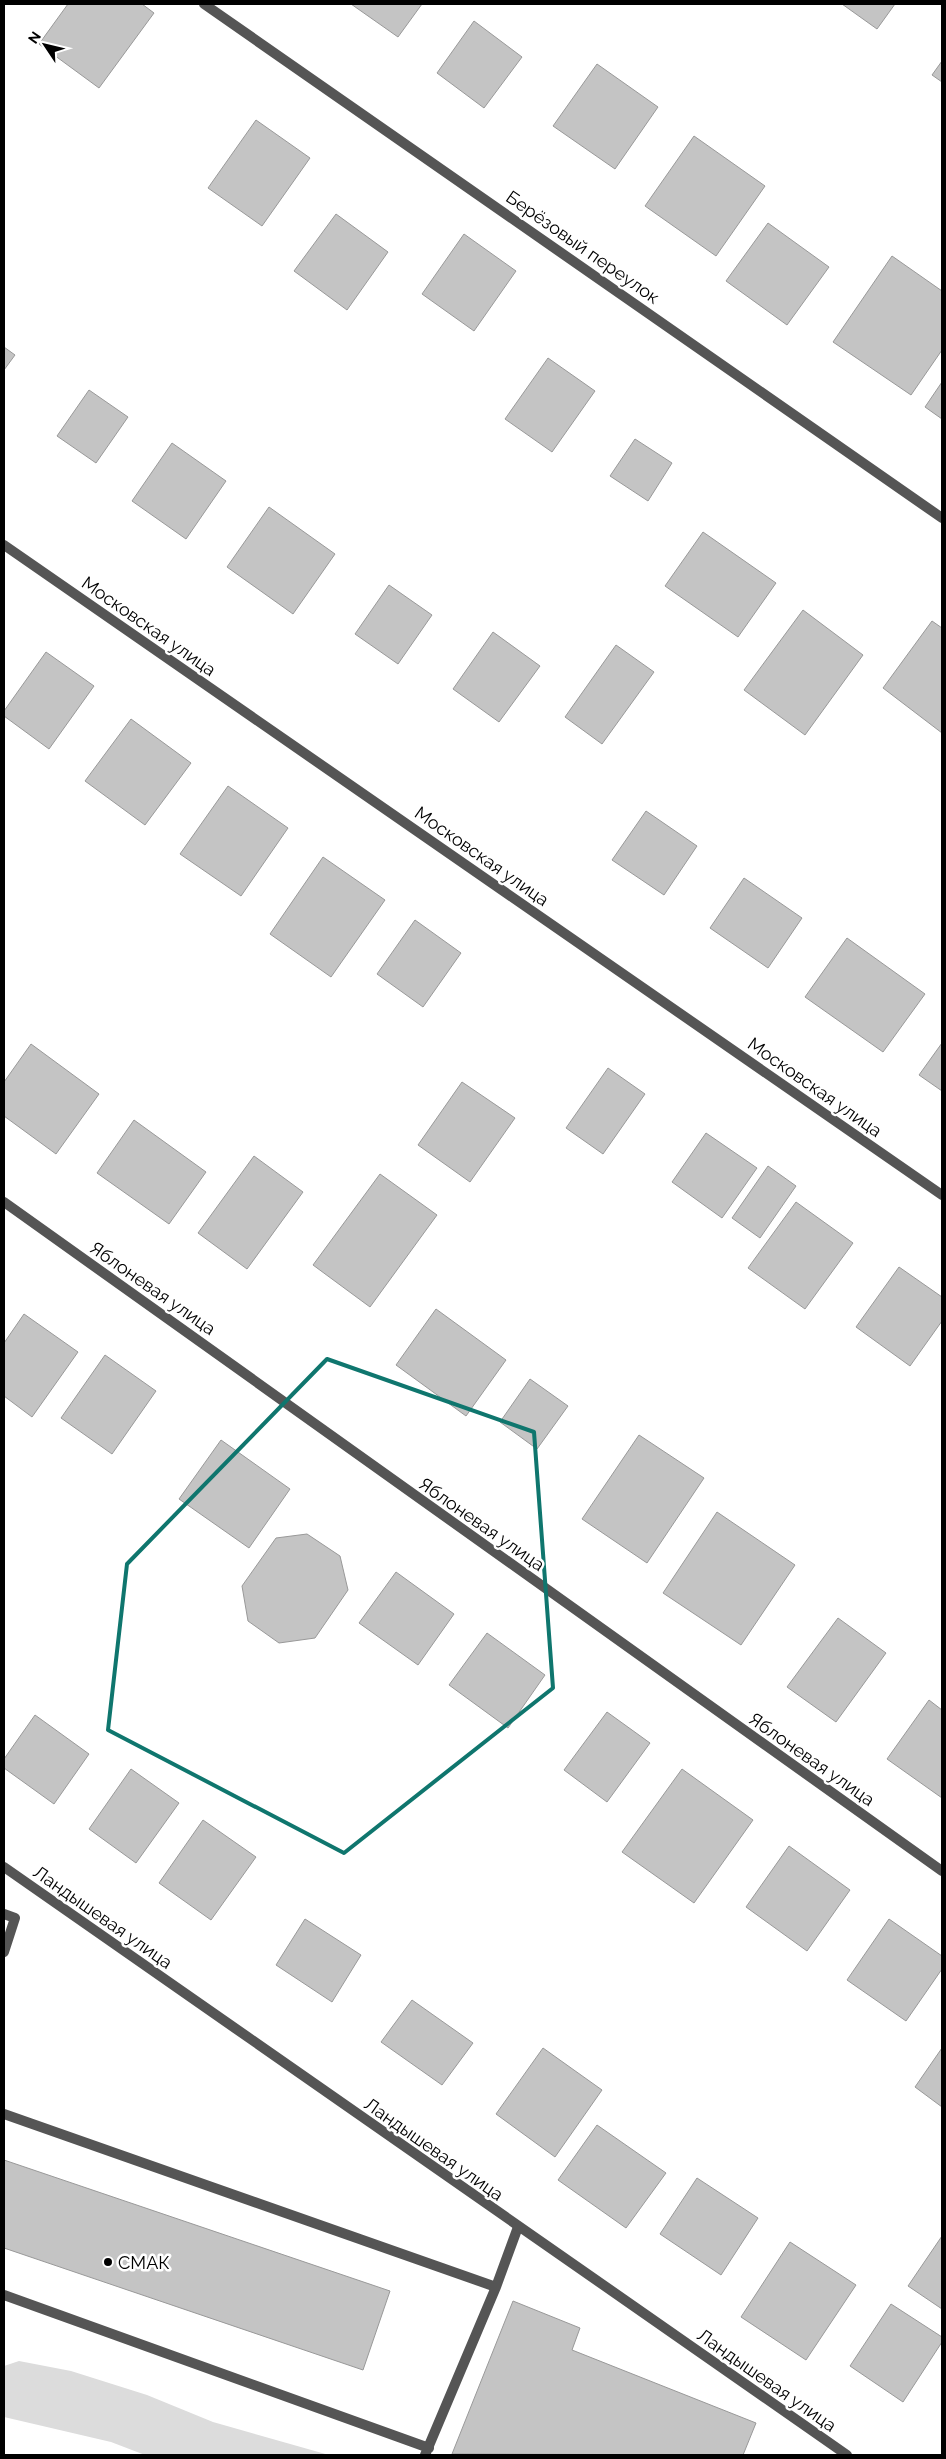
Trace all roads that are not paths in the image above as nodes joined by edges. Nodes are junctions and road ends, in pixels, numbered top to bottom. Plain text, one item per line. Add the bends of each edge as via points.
1 (204, 4) edge
2 (942, 518) edge
3 (4, 545) edge
4 (942, 1195) edge
5 (4, 1202) edge
6 (4, 1867) edge
7 (942, 1871) edge
8 (4, 1914) edge
9 (4, 1952) edge
10 (4, 2114) edge
11 (518, 2227) junction
12 (496, 2287) junction
13 (4, 2295) edge
14 (427, 2452) edge
15 (848, 2455) edge

1 - 2 street, Берёзовый переулок
3 - 4 street, Московская улица
5 - 7 street, Яблоневая улица
6 - 11 street, Ландышевая улица
8 - 9 street via 15,1918
10 - 12 street
11 - 12 street
11 - 15 street, Ландышевая улица
12 - 14 street
13 - 14 street

